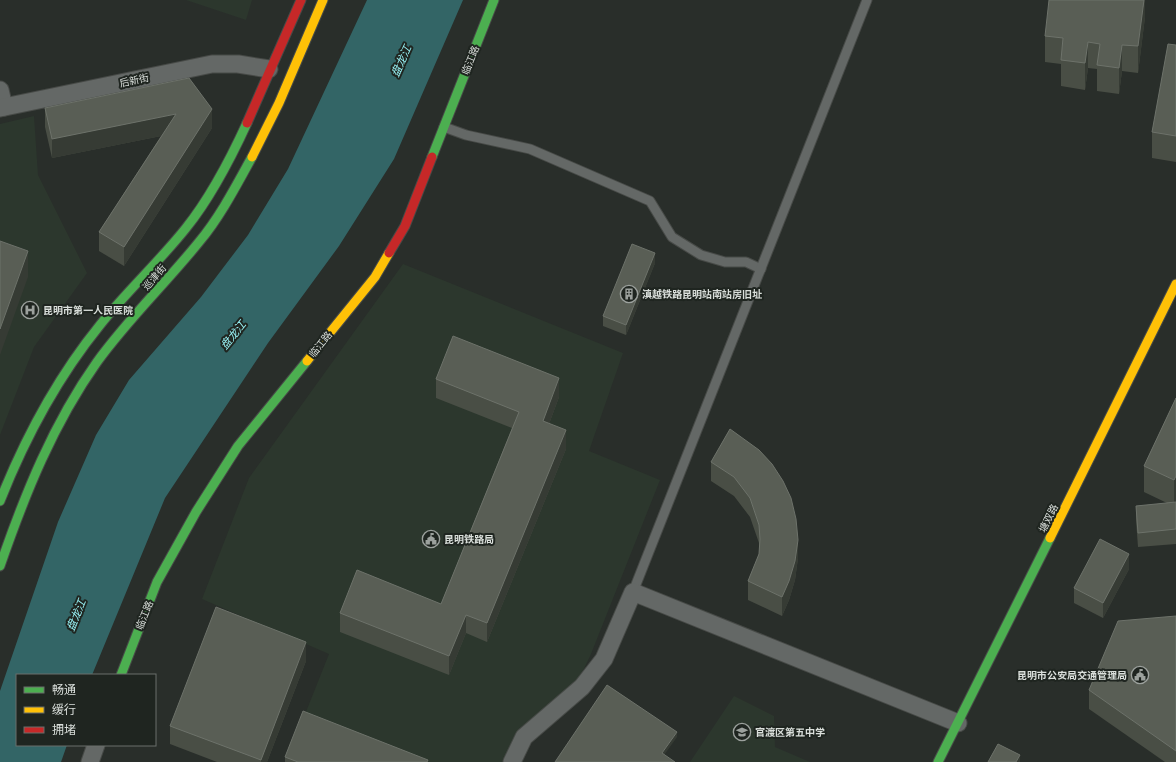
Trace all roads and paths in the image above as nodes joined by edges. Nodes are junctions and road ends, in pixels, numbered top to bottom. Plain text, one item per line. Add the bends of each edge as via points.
1 (301, 0) edge
2 (323, 0) edge
3 (494, 0) edge
4 (868, 0) edge
5 (269, 69) junction
6 (0, 90) edge
7 (2, 108) edge
8 (444, 127) junction
9 (761, 269) junction
10 (1176, 284) edge
11 (0, 501) edge
12 (0, 566) edge
13 (633, 592) junction
14 (121, 674) edge
15 (958, 723) junction
16 (96, 746) edge
17 (90, 762) edge
18 (512, 762) edge
19 (938, 762) edge

1 - 5 street, 巡津街
2 - 12 street, 巡津街 via 262,139 227,201 201,240 117,335 78,389 48,443 24,497
3 - 8 street, 临江路
4 - 9 lane
5 - 7 street, 后新街 via 238,64 212,64
5 - 11 street, 巡津街 via 226,162 198,212 100,326 65,374 34,426
6 - 7 street
8 - 9 lane via 466,136 530,149 650,200 672,237 701,255 725,262 746,262
8 - 14 street, 临江路 via 405,226 375,277 238,446 196,512 158,582
9 - 13 lane
10 - 15 street, 塘双路
13 - 15 street
13 - 18 street via 604,659 582,687 524,737
15 - 19 street, 塘双路
16 - 17 street

